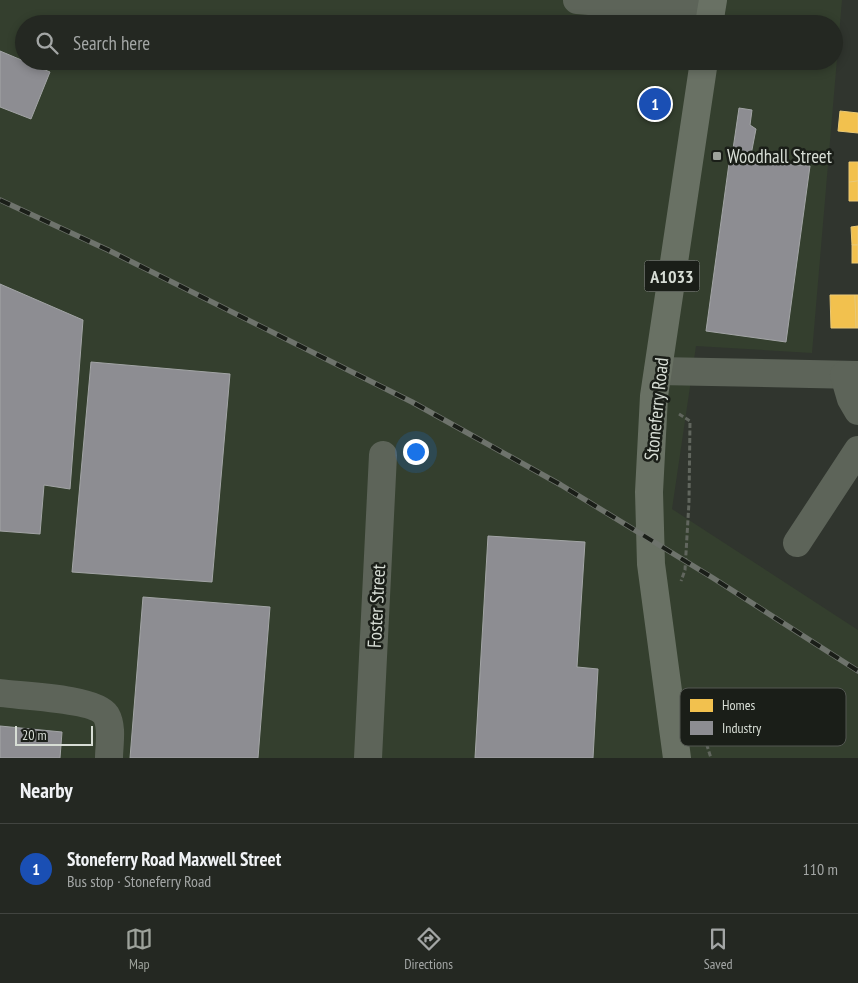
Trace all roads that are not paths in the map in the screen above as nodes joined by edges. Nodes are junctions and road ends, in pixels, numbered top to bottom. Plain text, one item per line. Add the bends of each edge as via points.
1 (577, 0) edge
2 (711, 12) edge
3 (703, 70) edge
4 (851, 375) edge
5 (656, 384) junction
6 (858, 411) edge
7 (858, 450) edge
8 (383, 455) dead end
9 (797, 543) dead end
10 (0, 694) edge
11 (109, 758) edge
12 (368, 758) edge
13 (677, 758) edge

1 - 2 street
3 - 5 highway, Stoneferry Road / A1033
4 - 5 street
4 - 6 street via 851,399
5 - 13 highway, Stoneferry Road / A1033 via 649,492 651,564
7 - 9 street
8 - 12 street, Foster Street
10 - 11 street via 76,701 97,707 108,720

